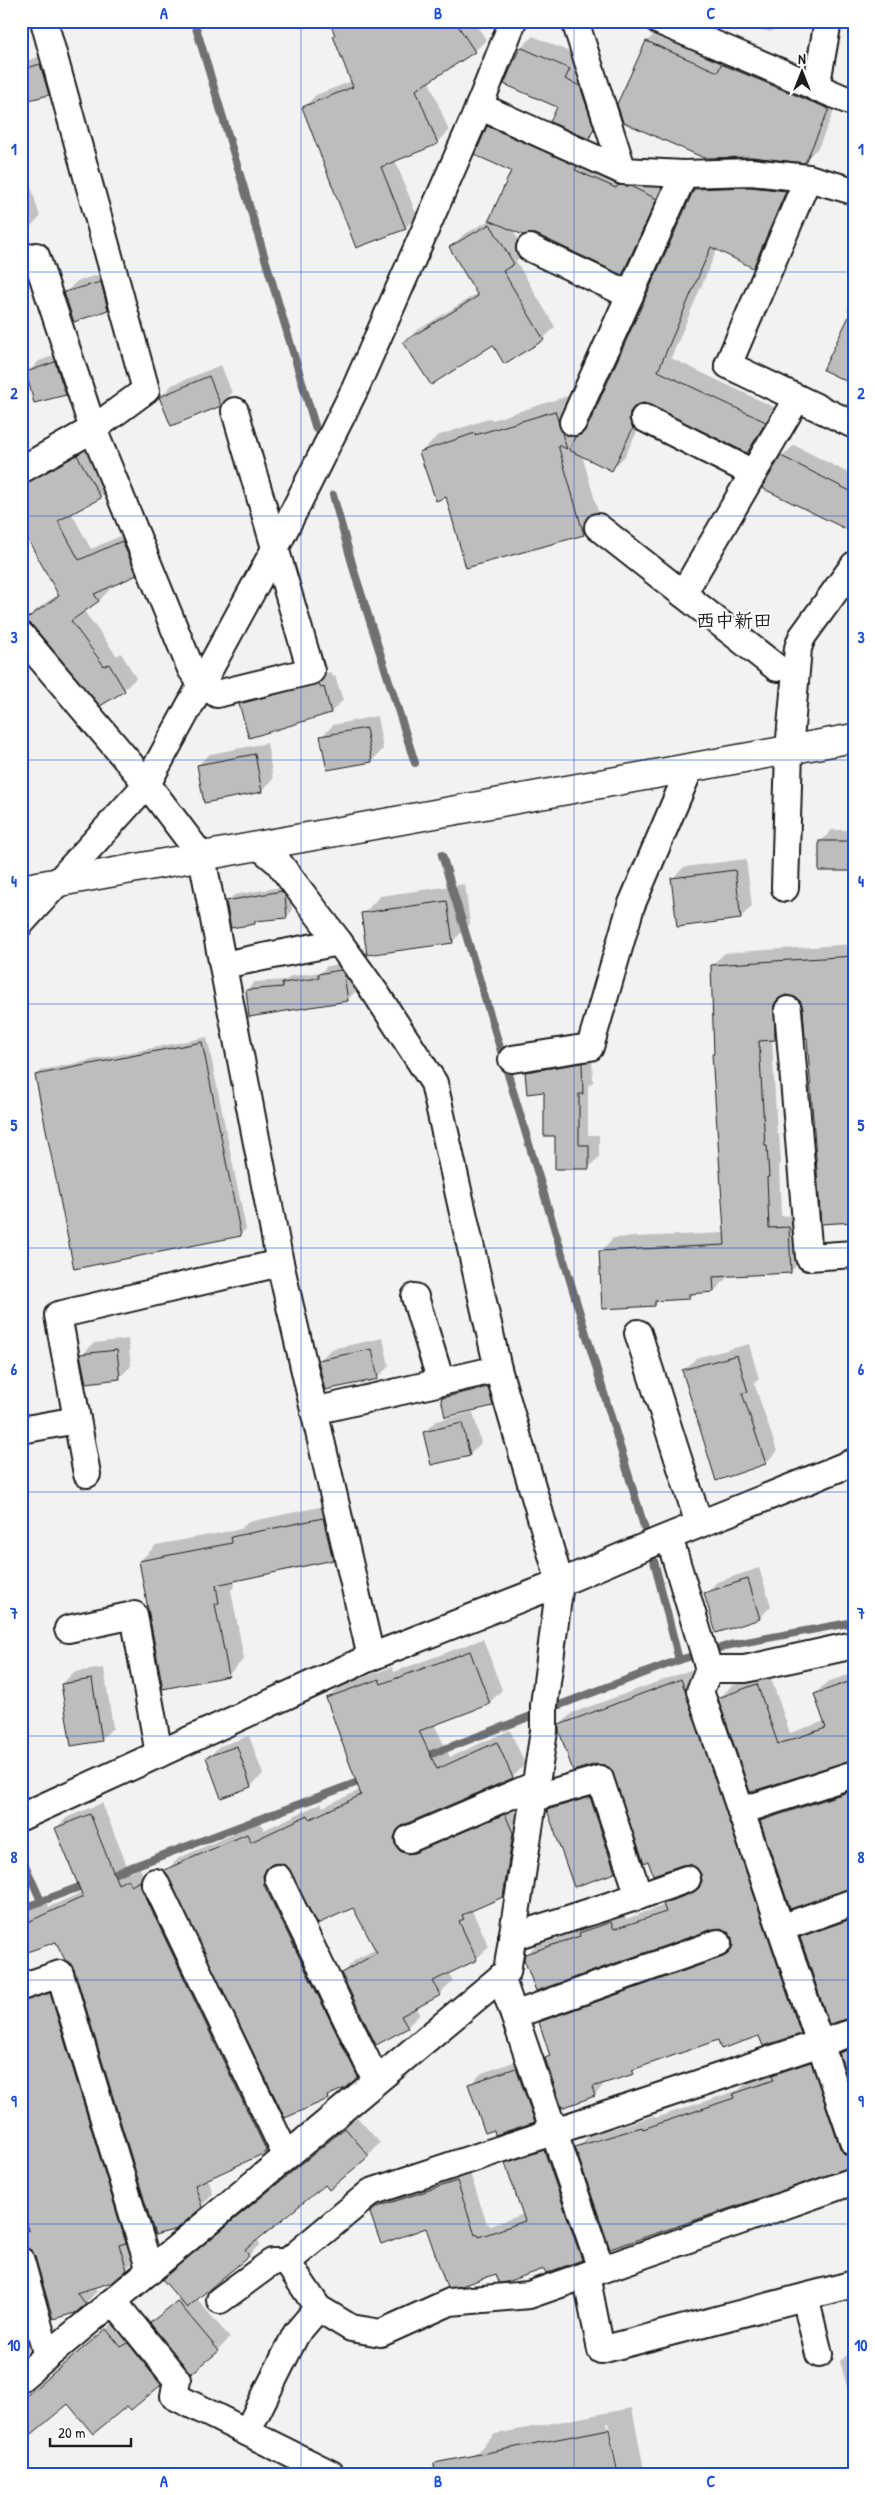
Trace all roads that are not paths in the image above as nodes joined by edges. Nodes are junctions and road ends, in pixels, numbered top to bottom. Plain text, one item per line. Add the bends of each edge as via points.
1 (44, 21) edge
2 (514, 21) edge
3 (575, 21) edge
4 (659, 21) edge
5 (828, 21) edge
6 (816, 88) junction
7 (854, 103) edge
8 (479, 106) junction
9 (623, 171) junction
10 (684, 174) junction
11 (808, 178) junction
12 (854, 191) edge
13 (530, 248) dead end
14 (36, 256) dead end
15 (630, 295) junction
16 (797, 398) junction
17 (235, 411) dead end
18 (644, 418) dead end
19 (573, 422) dead end
20 (854, 425) edge
21 (93, 429) junction
22 (21, 470) edge
23 (753, 473) junction
24 (598, 527) dead end
25 (276, 547) junction
26 (854, 565) edge
27 (683, 594) junction
28 (21, 635) edge
29 (778, 668) dead end
30 (202, 684) junction
31 (854, 738) edge
32 (789, 750) junction
33 (690, 768) junction
34 (148, 784) junction
35 (259, 846) junction
36 (202, 857) junction
37 (58, 882) junction
38 (785, 888) dead end
39 (21, 889) edge
40 (21, 923) edge
41 (339, 942) junction
42 (238, 962) dead end
43 (788, 1010) dead end
44 (512, 1059) dead end
45 (854, 1254) edge
46 (280, 1263) junction
47 (415, 1297) dead end
48 (638, 1333) dead end
49 (498, 1369) junction
50 (441, 1382) junction
51 (314, 1411) junction
52 (77, 1420) junction
53 (21, 1430) edge
54 (854, 1462) edge
55 (87, 1474) dead end
56 (699, 1524) junction
57 (655, 1542) junction
58 (560, 1583) junction
59 (68, 1629) dead end
60 (850, 1649) edge
61 (371, 1657) junction
62 (709, 1669) junction
63 (159, 1754) junction
64 (854, 1774) edge
65 (534, 1792) junction
66 (741, 1811) junction
67 (21, 1818) edge
68 (409, 1839) dead end
69 (278, 1878) dead end
70 (687, 1879) dead end
71 (155, 1882) dead end
72 (639, 1896) junction
73 (854, 1902) edge
74 (781, 1928) junction
75 (512, 1938) junction
76 (718, 1943) dead end
77 (501, 1977) junction
78 (21, 1987) edge
79 (514, 2015) junction
80 (854, 2032) edge
81 (820, 2043) junction
82 (376, 2080) junction
83 (553, 2132) junction
84 (854, 2143) edge
85 (286, 2155) junction
86 (854, 2181) edge
87 (21, 2261) edge
88 (287, 2262) junction
89 (150, 2271) junction
90 (594, 2272) junction
91 (854, 2284) edge
92 (805, 2297) junction
93 (220, 2300) dead end
94 (113, 2301) junction
95 (318, 2308) junction
96 (819, 2354) dead end
97 (47, 2356) junction
98 (21, 2378) edge
99 (247, 2432) junction
100 (331, 2474) edge

1 - 21 street via 146,390
2 - 8 street
3 - 9 street
4 - 6 street
5 - 6 street
6 - 7 street
8 - 9 street
8 - 25 street via 355,389
9 - 10 street
10 - 11 street via 751,172
10 - 15 street
11 - 12 street
11 - 16 street via 728,366
13 - 15 street
14 - 21 street
15 - 19 street
16 - 20 street
16 - 23 street
17 - 25 street
18 - 23 street
21 - 22 street
21 - 30 street via 191,669
23 - 27 street
24 - 27 street
25 - 30 street
25 - 30 street via 311,671 217,694
26 - 32 street via 802,637 798,648
27 - 29 street
28 - 34 street
30 - 34 street
31 - 32 street
32 - 33 street
32 - 38 street
33 - 35 street
33 - 44 street via 631,906 590,1046
34 - 36 street
34 - 37 street
35 - 36 street
35 - 41 street via 278,862
36 - 37 street
36 - 46 street
37 - 39 street
37 - 40 street
41 - 42 street
41 - 49 street via 434,1084
43 - 45 street via 809,1257
46 - 51 street
46 - 52 street via 58,1315
47 - 50 street
48 - 56 street
49 - 50 street
49 - 58 street
50 - 51 street
51 - 61 street
52 - 53 street
52 - 55 street
54 - 56 street
56 - 57 street
57 - 58 street
57 - 62 street
58 - 61 street
58 - 65 street
59 - 63 street via 134,1615
60 - 62 street via 745,1669
61 - 63 street
62 - 66 street via 700,1691
63 - 67 street
64 - 66 street
65 - 68 street
65 - 72 street via 600,1779
65 - 75 street
66 - 74 street
69 - 82 street
70 - 72 street
71 - 85 street
72 - 75 street
73 - 74 street
74 - 81 street
75 - 77 street via 507,1972
76 - 79 street
77 - 79 street
77 - 82 street
78 - 89 street via 60,1974
79 - 83 street
80 - 81 street
81 - 83 street
81 - 84 street
82 - 85 street
83 - 88 street via 371,2192
83 - 90 street
85 - 89 street
86 - 90 street
87 - 97 street
88 - 93 street via 272,2262
88 - 95 street
89 - 94 street
90 - 92 street via 601,2350
90 - 95 street via 529,2295 450,2302 381,2332 351,2328
91 - 92 street
92 - 96 street
94 - 97 street
94 - 99 street via 176,2380 174,2396
95 - 99 street via 296,2334
97 - 98 street
99 - 100 street

